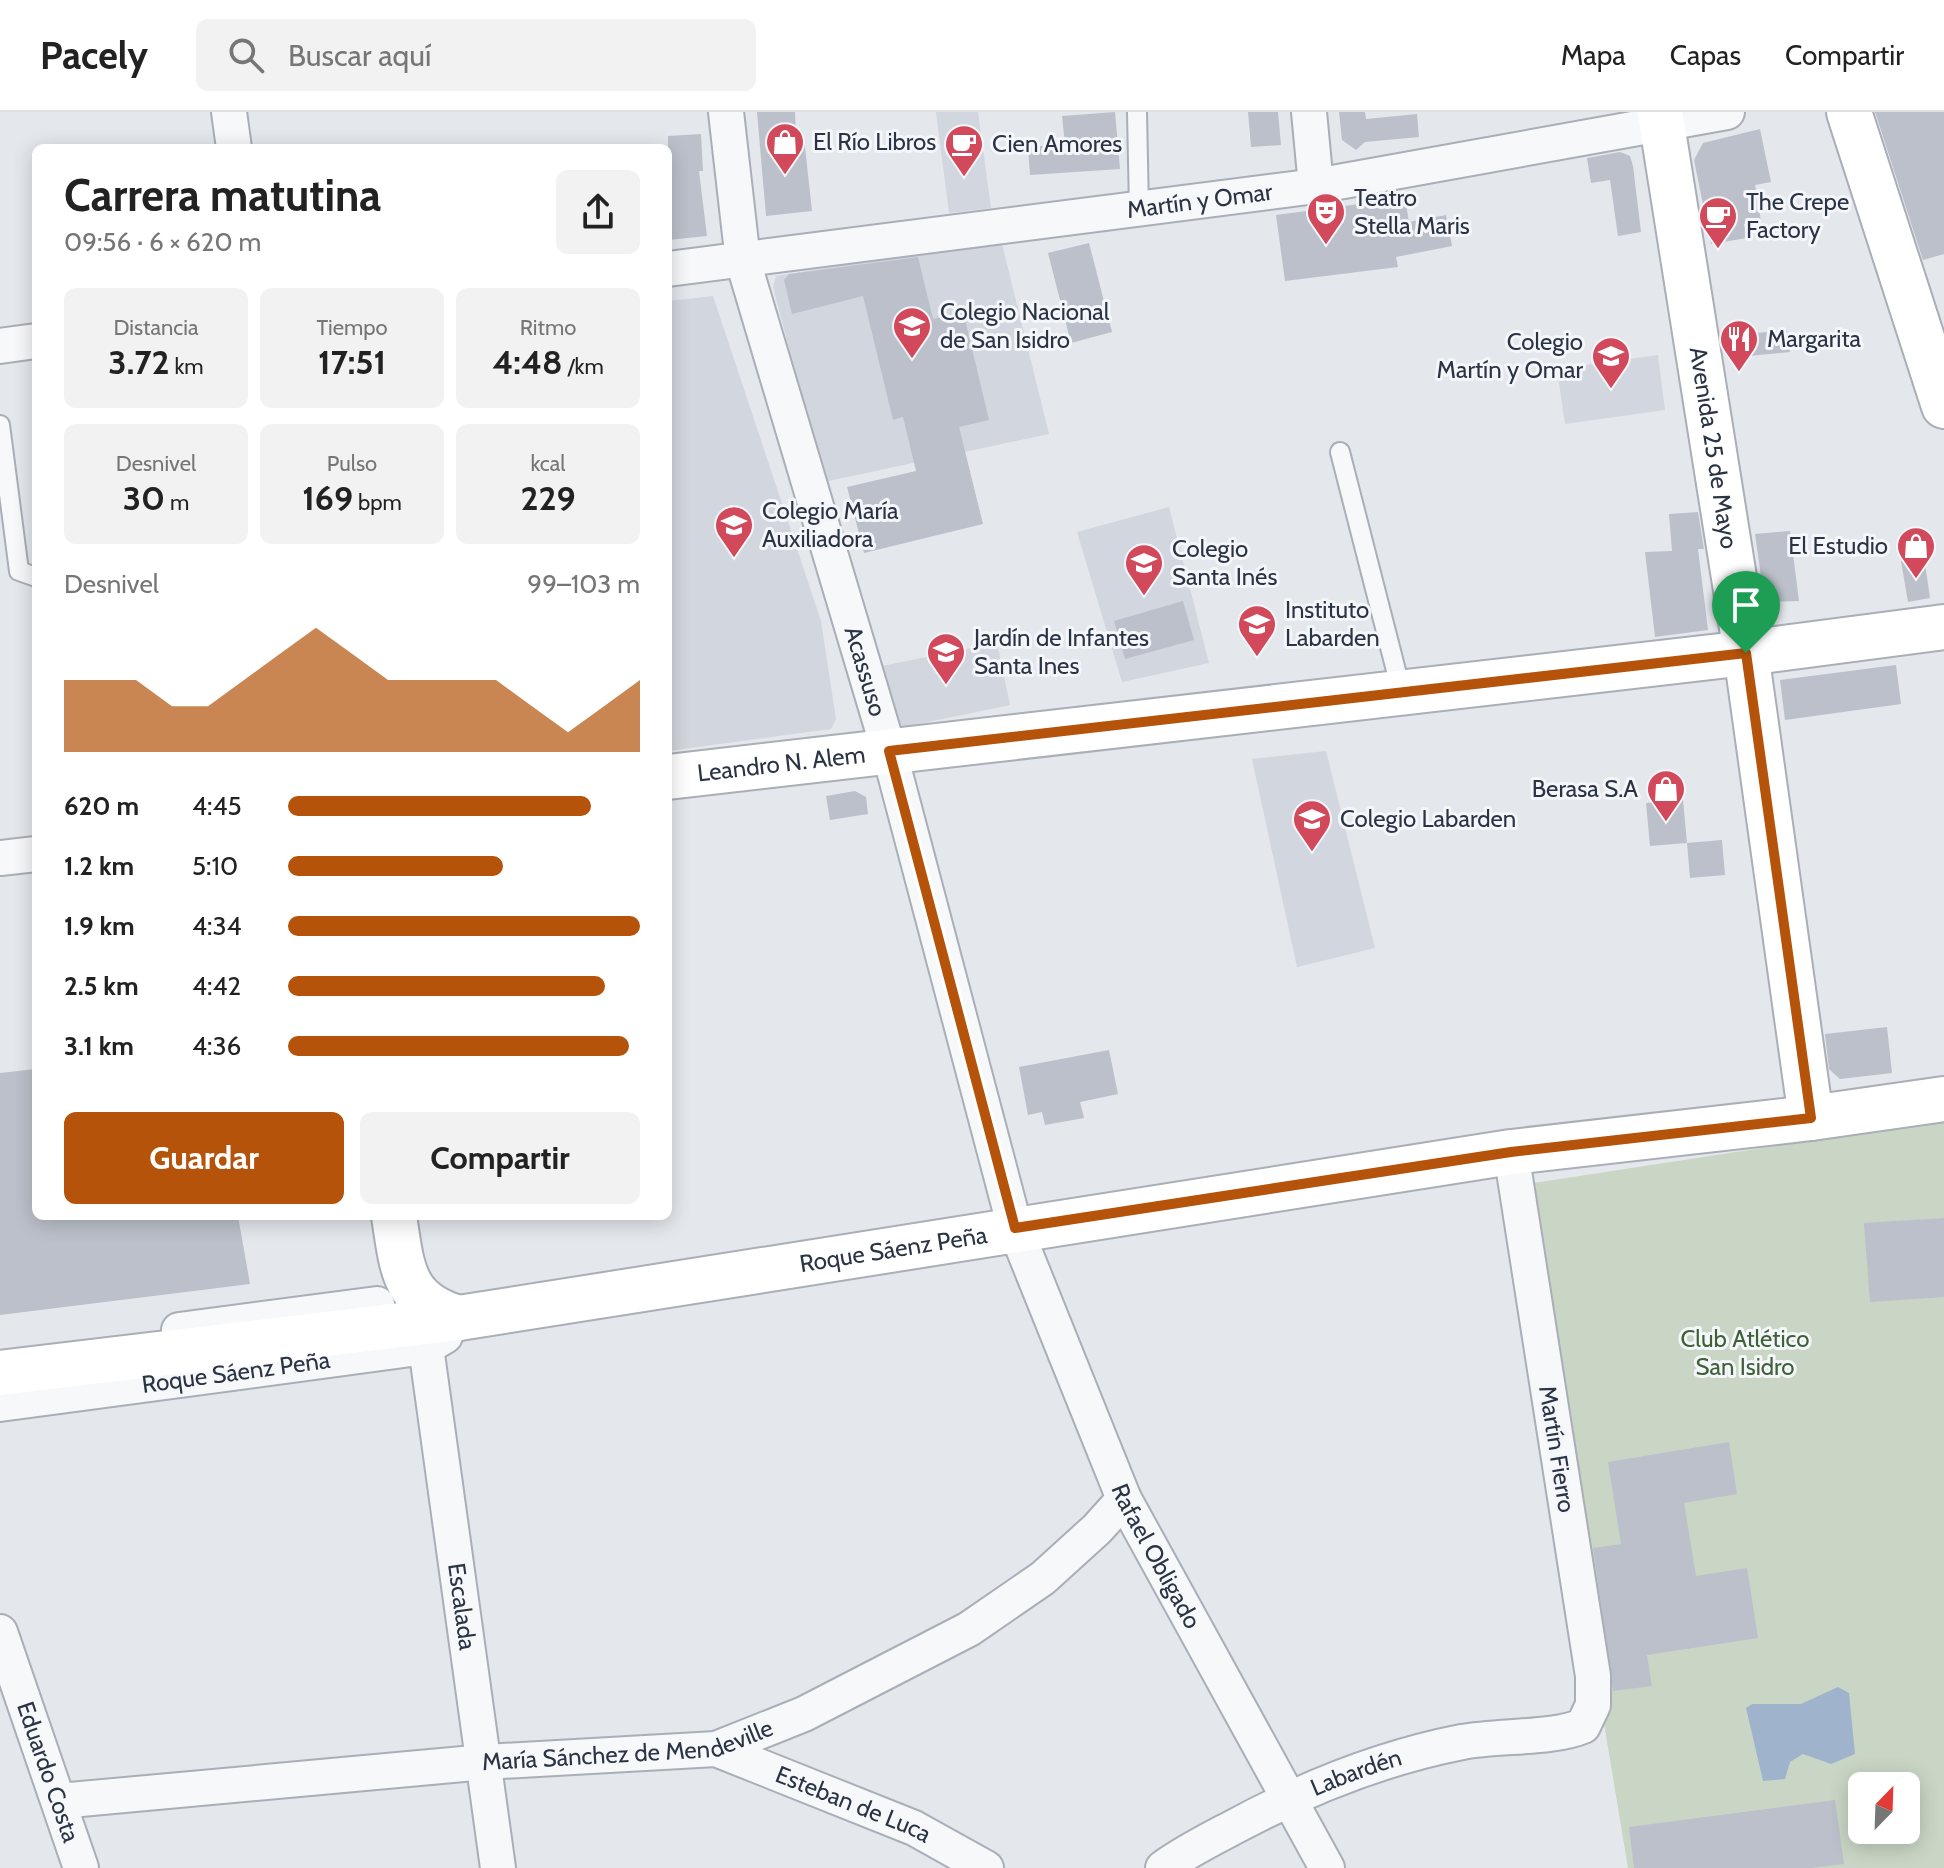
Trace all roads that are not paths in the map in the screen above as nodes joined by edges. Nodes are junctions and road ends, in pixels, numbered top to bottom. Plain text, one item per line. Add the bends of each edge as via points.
1 (229, 112) edge
2 (726, 112) edge
3 (1137, 112) edge
4 (1309, 112) edge
5 (1727, 112) edge
6 (1849, 112) edge
7 (1662, 119) edge
8 (233, 144) edge
9 (1316, 186) junction
10 (1139, 209) junction
11 (743, 261) junction
12 (672, 269) edge
13 (32, 342) edge
14 (0, 346) edge
15 (1944, 406) edge
16 (0, 425) edge
17 (1340, 452) dead end
18 (32, 577) edge
19 (1944, 627) edge
20 (1746, 653) junction
21 (1401, 690) junction
22 (889, 751) junction
23 (672, 777) edge
24 (32, 854) edge
25 (0, 858) edge
26 (1944, 1099) edge
27 (1811, 1118) junction
28 (1511, 1152) junction
29 (394, 1220) edge
30 (1015, 1228) junction
31 (390, 1288) junction
32 (459, 1318) junction
33 (317, 1333) junction
34 (426, 1347) junction
35 (0, 1355) edge
36 (0, 1373) edge
37 (0, 1404) edge
38 (1124, 1499) junction
39 (0, 1632) edge
40 (1567, 1733) joint
41 (716, 1749) junction
42 (485, 1762) junction
43 (1289, 1797) junction
44 (59, 1801) junction
45 (81, 1868) edge
46 (498, 1868) edge
47 (986, 1868) edge
48 (1163, 1868) edge
49 (1327, 1868) edge

1 - 8 street
2 - 11 street, Acassuso
3 - 10 lane
4 - 9 street
5 - 7 street, Martín y Omar
6 - 15 main road
7 - 9 street, Martín y Omar
7 - 20 main road, Avenida 25 de Mayo
9 - 10 street, Martín y Omar
10 - 11 street, Martín y Omar
11 - 12 street, Martín y Omar
11 - 22 street, Acassuso
13 - 14 street
16 - 18 lane via 19,571
17 - 21 lane
19 - 20 main road, Leandro N. Alem
20 - 21 main road, Leandro N. Alem
20 - 27 main road, Avenida 25 de Mayo
21 - 22 main road, Leandro N. Alem
22 - 23 main road, Leandro N. Alem
22 - 30 street, Acassuso
24 - 25 street
26 - 27 main road, Roque Sáenz Peña
27 - 28 main road, Roque Sáenz Peña
28 - 30 main road, Roque Sáenz Peña
28 - 40 street, Martín Fierro via 1593,1676 1593,1705 1583,1726
29 - 31 main road
30 - 32 main road, Roque Sáenz Peña
30 - 38 street, Rafael Obligado
31 - 32 main road
31 - 33 main road
31 - 35 street, Roque Sáenz Peña
32 - 33 main road, Roque Sáenz Peña
32 - 34 street via 445,1336
33 - 36 main road, Roque Sáenz Peña
34 - 37 street, Roque Sáenz Peña
34 - 42 street, Escalada
38 - 41 street, María Sánchez de Mendeville via 1043,1578 969,1629 804,1714
38 - 43 street, Rafael Obligado
39 - 44 street, Eduardo Costa
40 - 43 street, Labardén via 1495,1736 1417,1751
41 - 42 street, María Sánchez de Mendeville
41 - 47 street, Esteban de Luca via 914,1828
42 - 44 street, María Sánchez de Mendeville
42 - 46 street, Escalada
43 - 48 street, Labardén
43 - 49 street, Rafael Obligado
44 - 45 street, Eduardo Costa

